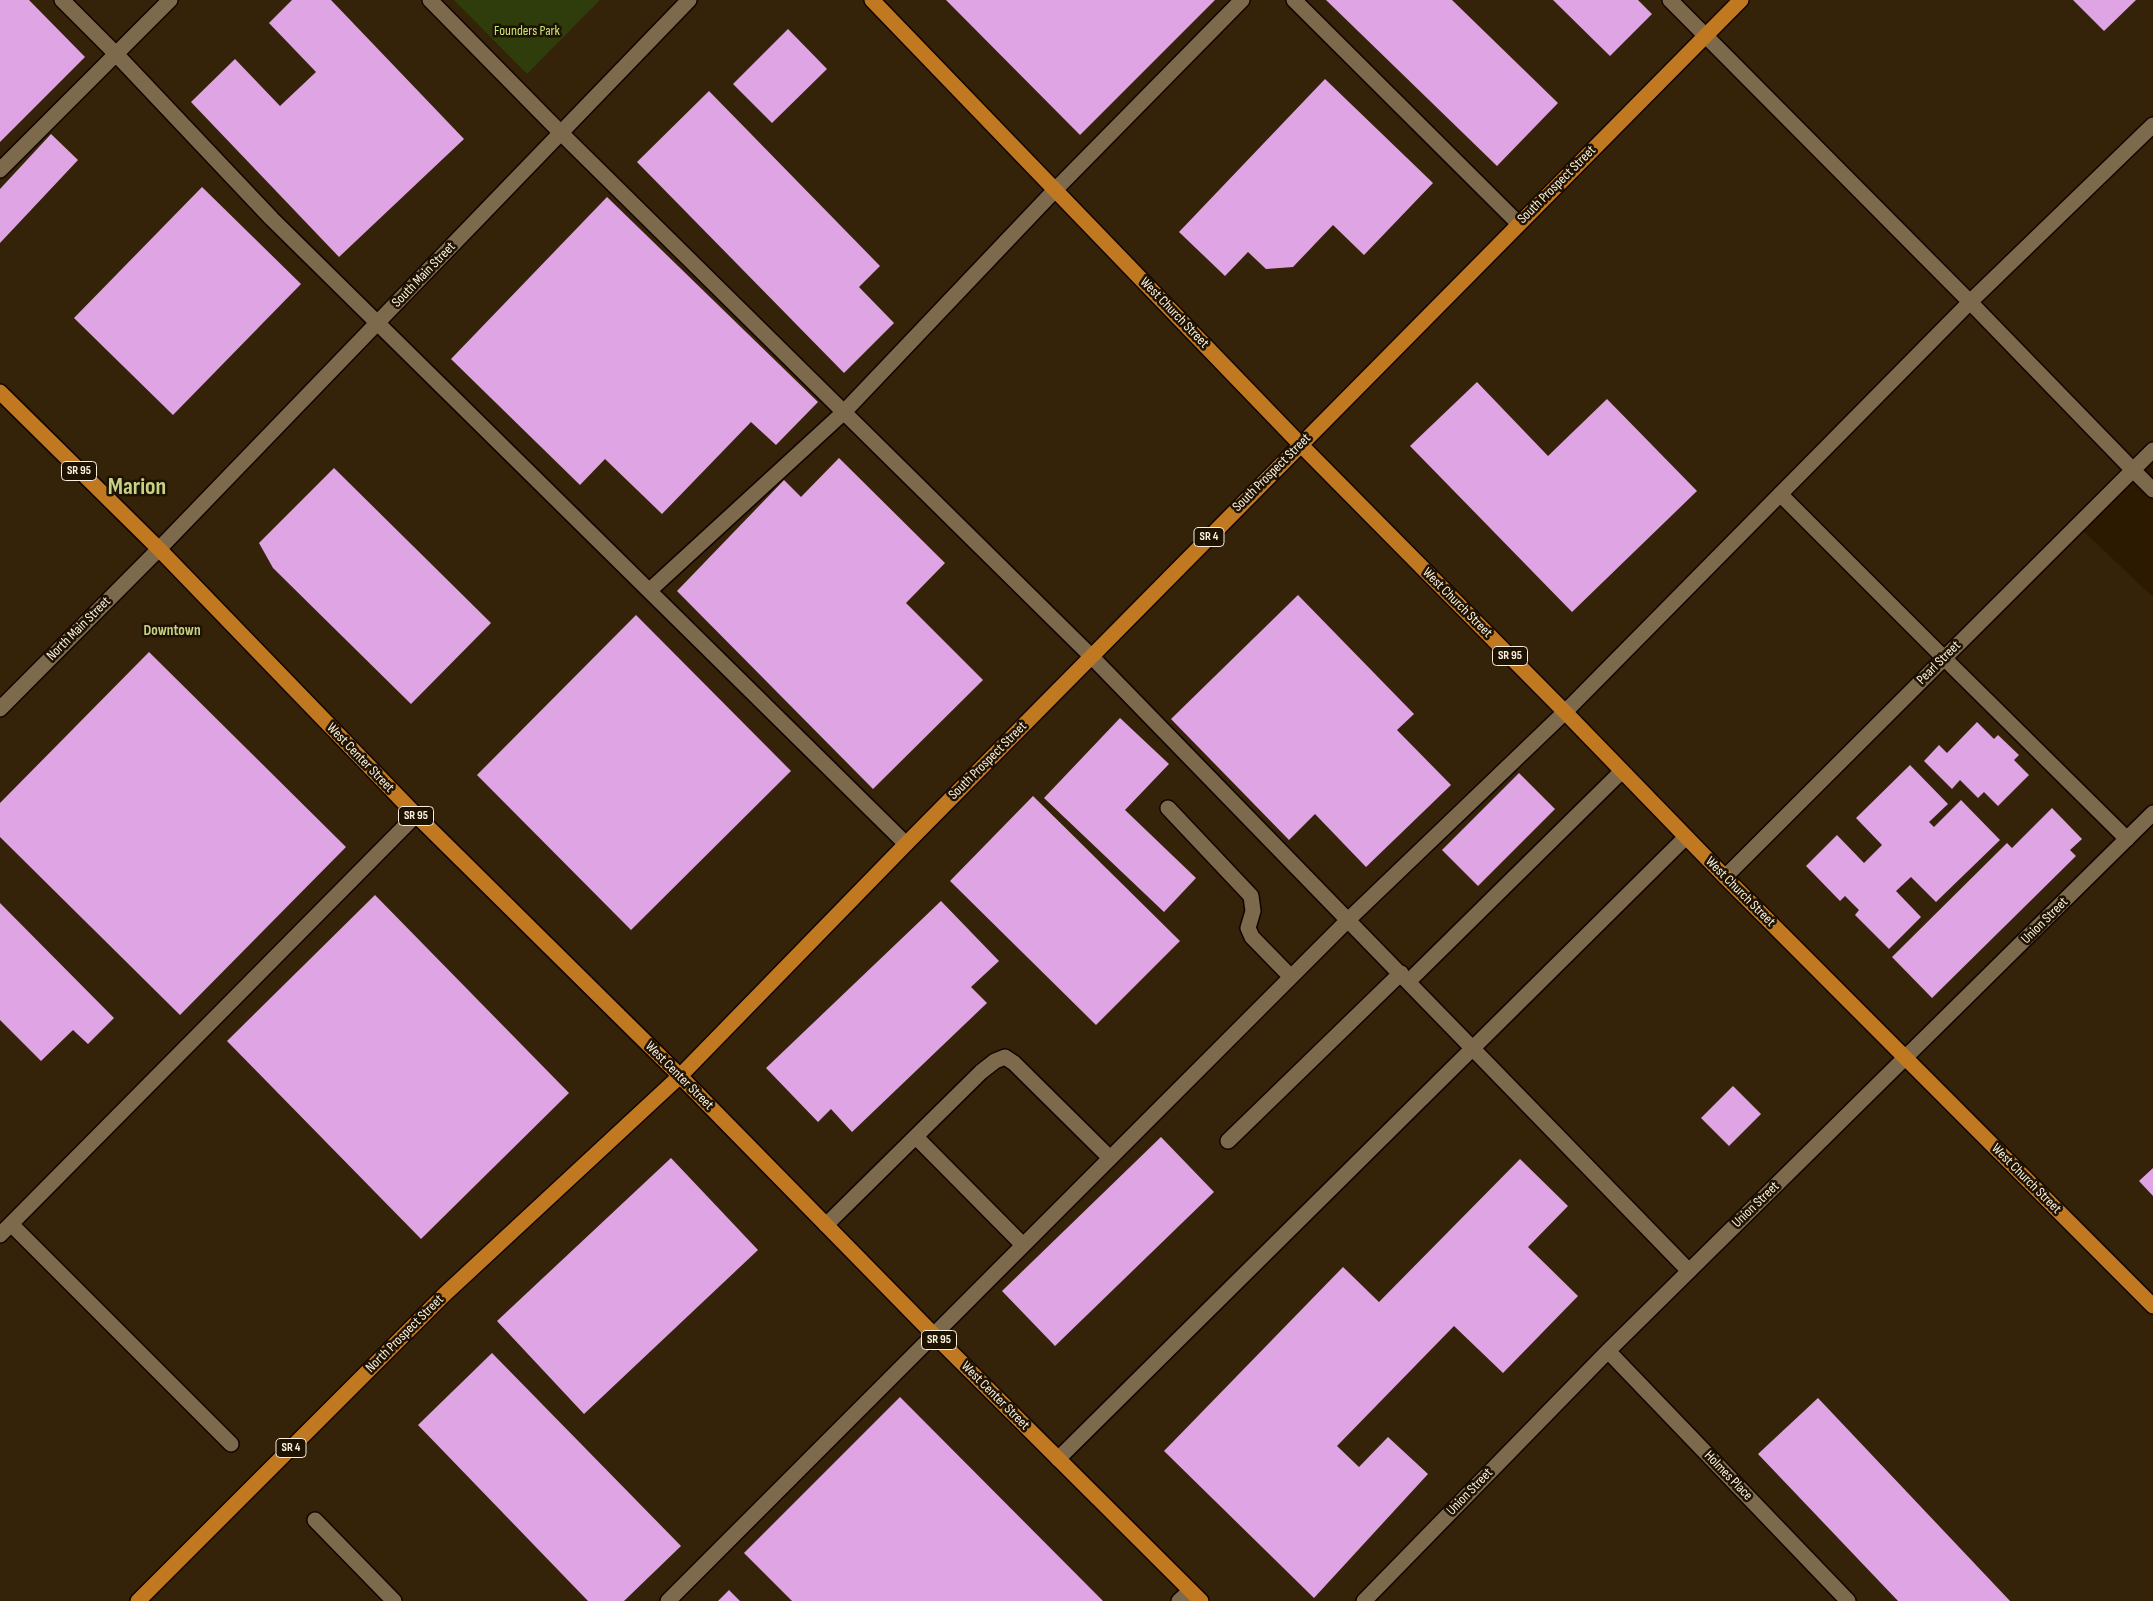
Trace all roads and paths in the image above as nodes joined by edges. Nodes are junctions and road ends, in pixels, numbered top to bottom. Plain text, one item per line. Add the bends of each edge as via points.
1 (62, 0) edge
2 (170, 0) edge
3 (430, 0) edge
4 (689, 0) edge
5 (872, 0) edge
6 (1242, 0) edge
7 (1294, 0) edge
8 (1670, 0) edge
9 (1741, 0) edge
10 (1705, 36) junction
11 (116, 54) junction
12 (2153, 125) edge
13 (561, 133) junction
14 (0, 170) edge
15 (1055, 190) junction
16 (1519, 224) junction
17 (1970, 302) junction
18 (379, 322) junction
19 (0, 392) edge
20 (844, 412) junction
21 (1300, 444) junction
22 (2153, 450) edge
23 (2133, 470) junction
24 (2153, 490) edge
25 (1780, 494) junction
26 (159, 549) junction
27 (650, 590) junction
28 (1091, 656) junction
29 (1944, 658) junction
30 (0, 709) edge
31 (1565, 712) junction
32 (1622, 771) junction
33 (1168, 808) dead end
34 (2153, 813) edge
35 (416, 816) junction
36 (1686, 837) junction
37 (2128, 838) junction
38 (906, 844) junction
39 (1725, 877) junction
40 (1349, 919) junction
41 (1291, 977) junction
42 (1405, 977) junction
43 (1473, 1049) junction
44 (1906, 1058) junction
45 (680, 1076) junction
46 (916, 1137) junction
47 (1228, 1141) dead end
48 (1110, 1158) junction
49 (11, 1224) junction
50 (826, 1225) junction
51 (0, 1235) edge
52 (1024, 1245) junction
53 (1689, 1271) junction
54 (2153, 1306) edge
55 (934, 1335) junction
56 (1608, 1351) junction
57 (231, 1444) dead end
58 (1058, 1458) junction
59 (315, 1520) dead end
60 (1190, 1598) edge
61 (138, 1601) edge
62 (394, 1601) edge
63 (668, 1601) edge
64 (1364, 1601) edge
65 (1848, 1601) edge

1 - 11 street
2 - 11 street
3 - 13 street
4 - 13 street, South Main Street
5 - 15 main road, West Church Street / SR 95
6 - 15 street
7 - 16 street
8 - 10 street
9 - 10 main road, South Prospect Street / SR 4
10 - 16 main road, South Prospect Street / SR 4
10 - 17 street
11 - 14 street
11 - 18 street via 272,219
12 - 17 street
13 - 18 street, South Main Street
13 - 20 street
15 - 20 street
15 - 21 main road, West Church Street / SR 95
16 - 21 main road, South Prospect Street / SR 4
17 - 23 street
17 - 25 street
18 - 26 street, South Main Street
18 - 27 street
19 - 26 main road, SR 95
20 - 27 street
20 - 28 street
21 - 28 main road, South Prospect Street / SR 4
21 - 31 main road, West Church Street / SR 95
22 - 23 street, Pearl Street
23 - 24 street
23 - 29 street, Pearl Street
25 - 29 street
25 - 31 street
26 - 30 street, North Main Street
26 - 35 main road, West Center Street / SR 95
27 - 38 street
28 - 38 main road, South Prospect Street / SR 4
28 - 40 street
29 - 37 street
29 - 39 street, Pearl Street
31 - 32 main road, West Church Street / SR 95
31 - 40 street
32 - 36 main road, West Church Street / SR 95
32 - 42 street
33 - 41 street via 1251,896 1253,911 1248,928 1252,937
34 - 37 street, Union Street
35 - 45 main road, West Center Street / SR 95
35 - 49 street
36 - 39 main road, West Church Street / SR 95
36 - 43 street
37 - 44 street, Union Street
38 - 45 main road, South Prospect Street / SR 4
39 - 44 main road, West Church Street / SR 95
40 - 41 street
40 - 42 street
41 - 48 street
42 - 43 street
42 - 47 street
43 - 53 street
43 - 58 street
44 - 53 street, Union Street
44 - 54 main road, West Church Street / SR 95
45 - 50 main road, West Center Street / SR 95
45 - 61 main road, North Prospect Street / SR 4 via 445,1294
46 - 48 street via 981,1072 1005,1057
46 - 50 street
46 - 52 street
48 - 52 street
49 - 51 street
49 - 57 street
50 - 55 main road, West Center Street / SR 95
52 - 55 street
53 - 56 street, Union Street
55 - 58 main road, West Center Street / SR 95
55 - 63 street
56 - 64 street, Union Street
56 - 65 street, Holmes Place
58 - 60 main road, West Center Street / SR 95
59 - 62 street

